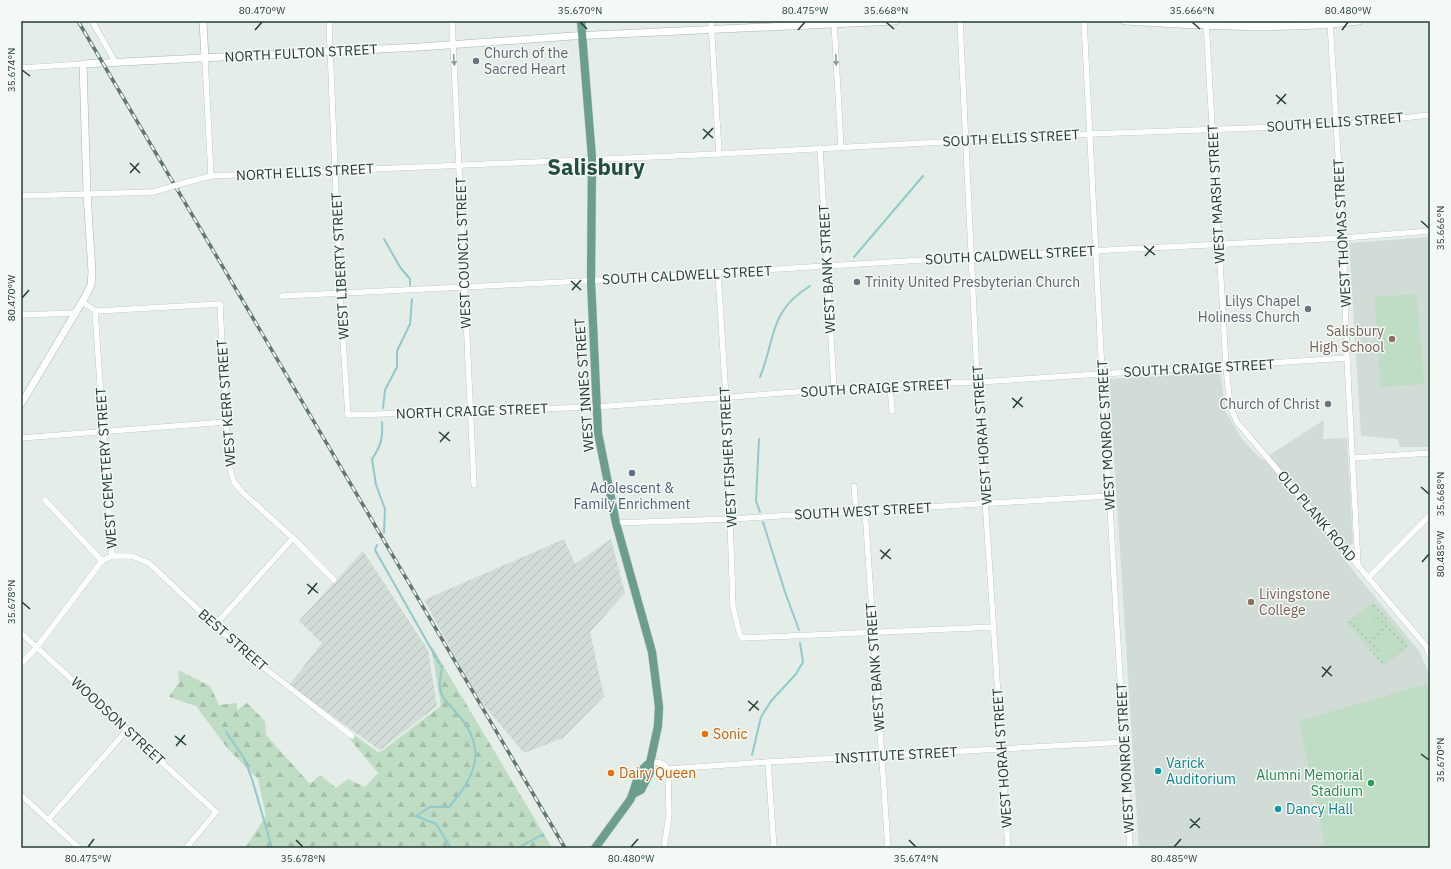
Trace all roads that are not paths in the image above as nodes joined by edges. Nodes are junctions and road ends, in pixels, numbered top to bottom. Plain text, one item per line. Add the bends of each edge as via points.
1 (92, 21) edge
2 (203, 21) edge
3 (329, 21) edge
4 (452, 21) edge
5 (581, 21) edge
6 (711, 21) edge
7 (895, 21) edge
8 (960, 21) edge
9 (1084, 21) edge
10 (1125, 21) edge
11 (1359, 21) edge
12 (834, 23) edge
13 (1330, 23) edge
14 (1206, 24) edge
15 (712, 30) junction
16 (582, 36) junction
17 (453, 45) junction
18 (330, 52) junction
19 (205, 59) junction
20 (116, 63) junction
21 (84, 64) junction
22 (21, 68) edge
23 (1430, 115) edge
24 (1336, 125) junction
25 (1212, 129) junction
26 (1090, 134) junction
27 (965, 141) junction
28 (841, 147) junction
29 (820, 148) junction
30 (719, 154) junction
31 (592, 158) junction
32 (460, 164) junction
33 (336, 170) junction
34 (211, 176) junction
35 (87, 193) junction
36 (21, 196) edge
37 (1430, 231) edge
38 (1343, 238) junction
39 (1219, 244) junction
40 (1096, 250) junction
41 (971, 257) junction
42 (828, 266) junction
43 (718, 274) junction
44 (591, 281) junction
45 (464, 287) junction
46 (340, 294) junction
47 (282, 296) dead end
48 (82, 302) junction
49 (95, 311) junction
50 (75, 313) junction
51 (21, 315) edge
52 (1347, 358) junction
53 (1226, 367) junction
54 (1102, 373) junction
55 (978, 382) junction
56 (890, 385) junction
57 (834, 389) junction
58 (726, 398) junction
59 (21, 404) edge
60 (596, 407) junction
61 (470, 410) junction
62 (892, 411) dead end
63 (348, 415) joint
64 (226, 422) junction
65 (105, 431) junction
66 (21, 438) edge
67 (1430, 453) edge
68 (1354, 458) junction
69 (474, 485) dead end
70 (854, 486) dead end
71 (1109, 496) junction
72 (45, 500) dead end
73 (986, 504) junction
74 (865, 510) junction
75 (856, 511) junction
76 (1430, 515) edge
77 (731, 519) junction
78 (616, 523) junction
79 (293, 538) junction
80 (112, 556) junction
81 (102, 561) junction
82 (1358, 565) junction
83 (1368, 578) junction
84 (334, 580) dead end
85 (215, 625) junction
86 (994, 627) junction
87 (873, 632) junction
88 (21, 633) edge
89 (36, 647) junction
90 (1430, 657) edge
91 (21, 664) edge
92 (127, 730) junction
93 (352, 736) dead end
94 (1125, 742) junction
95 (1001, 749) junction
96 (881, 756) junction
97 (768, 762) junction
98 (650, 764) junction
99 (668, 769) junction
100 (21, 795) edge
101 (48, 820) junction
102 (78, 848) edge
103 (186, 848) edge
104 (595, 848) edge
105 (664, 848) edge
106 (774, 848) edge
107 (888, 848) edge
108 (1008, 848) edge
109 (1130, 848) edge

1 - 20 street
2 - 19 street
3 - 18 street, WEST LIBERTY STREET
4 - 17 street, WEST COUNCIL STREET
5 - 16 main road, WEST INNES STREET
6 - 15 street
7 - 12 street, NORTH FULTON STREET
8 - 27 street, WEST HORAH STREET
9 - 26 street, WEST MONROE STREET
10 - 14 street
11 - 13 street
12 - 15 street, NORTH FULTON STREET
12 -> 28 street
13 - 14 street
13 - 24 street, WEST THOMAS STREET
14 - 25 street, WEST MARSH STREET
15 - 16 street, NORTH FULTON STREET
15 - 30 street
16 - 17 street, NORTH FULTON STREET
16 - 31 main road, WEST INNES STREET
17 - 18 street, NORTH FULTON STREET
17 -> 32 street, WEST COUNCIL STREET
18 - 19 street, NORTH FULTON STREET
18 - 33 street, WEST LIBERTY STREET
19 - 20 street, NORTH FULTON STREET
19 - 34 street
20 - 21 street, NORTH FULTON STREET
21 - 22 street, NORTH FULTON STREET
21 - 35 street
23 - 24 street, SOUTH ELLIS STREET
24 - 25 street, SOUTH ELLIS STREET
24 - 38 street, WEST THOMAS STREET
25 - 26 street, SOUTH ELLIS STREET
25 - 39 street, WEST MARSH STREET
26 - 27 street, SOUTH ELLIS STREET
26 - 40 street, WEST MONROE STREET
27 - 28 street, SOUTH ELLIS STREET
27 - 41 street, WEST HORAH STREET
28 - 29 street, SOUTH ELLIS STREET
29 - 30 street, SOUTH ELLIS STREET
29 - 42 street, WEST BANK STREET
30 - 31 street, SOUTH ELLIS STREET
31 - 32 street, NORTH ELLIS STREET
31 - 44 main road, WEST INNES STREET
32 - 33 street, NORTH ELLIS STREET
32 - 45 street, WEST COUNCIL STREET
33 - 34 street, NORTH ELLIS STREET
33 - 46 street, WEST LIBERTY STREET
34 - 35 street, NORTH ELLIS STREET, bridge via 153,192
35 - 36 street, NORTH ELLIS STREET
35 - 48 street via 92,277 90,288
37 - 38 street, SOUTH CALDWELL STREET
38 - 39 street, SOUTH CALDWELL STREET
38 - 52 street, WEST THOMAS STREET
39 - 40 street, SOUTH CALDWELL STREET
39 - 53 street, WEST MARSH STREET
40 - 41 street, SOUTH CALDWELL STREET
40 - 54 street, WEST MONROE STREET
41 - 42 street, SOUTH CALDWELL STREET
41 - 55 street, WEST HORAH STREET
42 - 43 street, SOUTH CALDWELL STREET
42 - 57 street, WEST BANK STREET
43 - 44 street, SOUTH CALDWELL STREET
43 - 58 street, WEST FISHER STREET
44 - 45 street, SOUTH CALDWELL STREET
44 - 60 main road, WEST INNES STREET
45 - 46 street, SOUTH CALDWELL STREET
45 - 61 street, WEST COUNCIL STREET
46 - 47 street, SOUTH CALDWELL STREET
46 - 63 street, WEST LIBERTY STREET
48 - 49 street
48 - 50 street
49 - 64 street, WEST KERR STREET via 220,304
49 - 65 street, WEST CEMETERY STREET
50 - 51 street
50 - 59 street
52 - 53 street, SOUTH CRAIGE STREET
52 - 68 street, WEST THOMAS STREET
53 - 54 street, SOUTH CRAIGE STREET
53 - 82 street, OLD PLANK ROAD via 1230,406 1237,422
54 - 55 street, SOUTH CRAIGE STREET
54 - 71 street, WEST MONROE STREET
55 - 56 street, SOUTH CRAIGE STREET
55 - 73 street, WEST HORAH STREET
56 - 57 street, SOUTH CRAIGE STREET
56 - 62 street
57 - 58 street, SOUTH CRAIGE STREET
58 - 60 street, SOUTH CRAIGE STREET
58 - 77 street, WEST FISHER STREET
60 - 61 street, NORTH CRAIGE STREET
60 - 78 main road, WEST INNES STREET via 602,459
61 - 63 street, NORTH CRAIGE STREET
61 - 69 street, WEST COUNCIL STREET
64 - 65 street
64 - 79 street, WEST KERR STREET via 230,469 234,482
65 - 66 street
65 - 80 street, WEST CEMETERY STREET
67 - 68 street
68 - 82 street, WEST THOMAS STREET
70 - 75 street
71 - 73 street, SOUTH WEST STREET
71 - 94 street, WEST MONROE STREET
72 - 81 street
73 - 74 street, SOUTH WEST STREET
73 - 86 street, WEST HORAH STREET
74 - 75 street, SOUTH WEST STREET
74 - 87 street, WEST BANK STREET
75 - 77 street, SOUTH WEST STREET
76 - 83 street
77 - 78 street, SOUTH WEST STREET
77 - 87 street, WEST FISHER STREET via 733,607 743,638
78 - 98 main road, WEST INNES STREET via 652,652 657,686 658,726
79 - 84 street, WEST KERR STREET
79 - 85 street
80 - 81 street, WEST CEMETERY STREET
80 - 85 street, BEST STREET via 132,556 149,563
81 - 89 street, WEST CEMETERY STREET
82 - 83 street, OLD PLANK ROAD
83 - 90 street, OLD PLANK ROAD via 1426,646
85 - 93 street, BEST STREET via 240,649
86 - 87 street
86 - 95 street, WEST HORAH STREET
87 - 96 street, WEST BANK STREET
88 - 89 street, WOODSON STREET
89 - 91 street, WEST CEMETERY STREET
89 - 92 street, WOODSON STREET
92 - 101 street
92 - 103 street, WOODSON STREET via 214,810 215,814
94 - 95 street, INSTITUTE STREET
94 - 109 street, WEST MONROE STREET
95 - 96 street, INSTITUTE STREET
95 - 108 street, WEST HORAH STREET
96 - 97 street, INSTITUTE STREET
96 - 107 street, WEST BANK STREET
97 - 99 street, INSTITUTE STREET
97 - 106 street
98 - 99 street, INSTITUTE STREET via 656,771 664,773
98 - 104 main road via 640,771 633,786 633,794
99 - 105 street via 670,815
100 - 101 street
101 - 102 street

